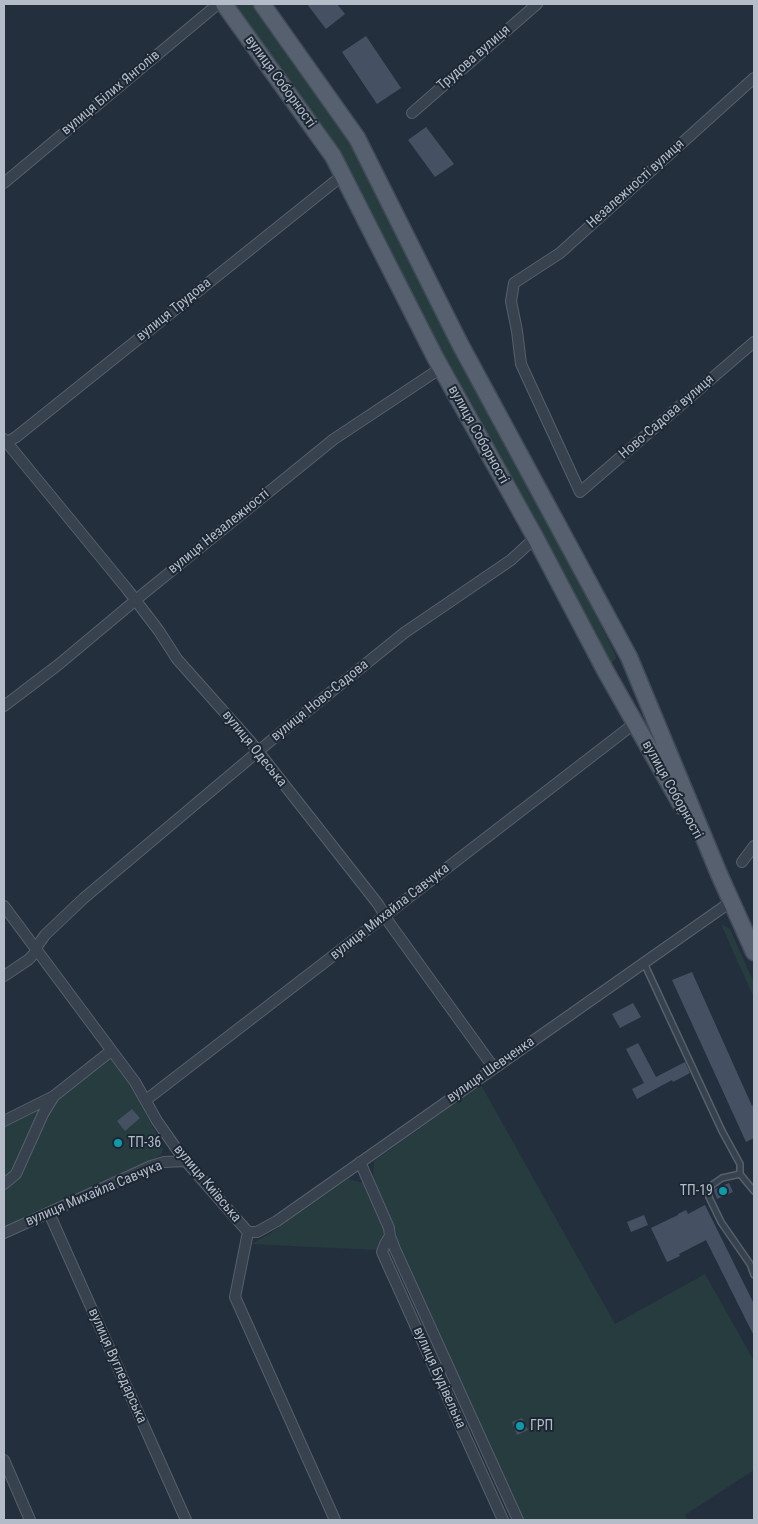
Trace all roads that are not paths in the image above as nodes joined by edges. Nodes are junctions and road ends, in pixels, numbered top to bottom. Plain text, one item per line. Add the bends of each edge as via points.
1 (218, 4) edge
2 (224, 4) edge
3 (262, 4) edge
4 (537, 4) edge
5 (754, 78) edge
6 (412, 113) dead end
7 (343, 175) junction
8 (4, 183) edge
9 (754, 342) edge
10 (441, 368) junction
11 (5, 442) edge
12 (580, 492) joint
13 (535, 538) junction
14 (136, 600) junction
15 (4, 706) edge
16 (635, 723) junction
17 (258, 752) junction
18 (754, 846) edge
19 (742, 862) dead end
20 (720, 874) junction
21 (732, 901) junction
22 (4, 906) edge
23 (385, 916) junction
24 (36, 949) junction
25 (754, 952) edge
26 (643, 963) junction
27 (4, 976) edge
28 (111, 1051) junction
29 (494, 1068) junction
30 (54, 1096) junction
31 (146, 1100) junction
32 (4, 1121) edge
33 (185, 1161) junction
34 (360, 1162) junction
35 (740, 1174) junction
36 (4, 1184) edge
37 (754, 1191) edge
38 (49, 1213) junction
39 (248, 1232) junction
40 (4, 1233) edge
41 (390, 1236) junction
42 (754, 1275) edge
43 (4, 1460) edge
44 (30, 1520) edge
45 (186, 1520) edge
46 (334, 1520) edge
47 (503, 1520) edge
48 (518, 1520) edge

1 - 8 street, вулиця Білих Янголів
2 - 7 main road, вулиця Соборності via 333,156
3 - 20 main road, вулиця Соборності via 356,138 460,344 629,657
4 - 6 street, Трудова вулиця
5 - 12 street, Незалежності вулиця via 560,253 514,283 511,301 521,364
7 - 10 main road, вулиця Соборності
7 - 11 street, вулиця Трудова via 16,437
9 - 12 street, Ново-Садова вулиця
10 - 13 main road, вулиця Соборності
10 - 14 street, вулиця Незалежності via 334,439
11 - 14 street, вулиця Одеська
13 - 16 main road, вулиця Соборності
13 - 17 street, вулиця Ново-Садова via 512,560 404,633
14 - 15 street, вулиця Незалежності
14 - 17 street, вулиця Одеська via 178,659
16 - 20 main road, вулиця Соборності
16 - 23 street, вулиця Михайла Савчука
17 - 23 street, вулиця Одеська
17 - 24 street, вулиця Ново-Садова via 84,898 45,935
18 - 19 street
20 - 21 main road, вулиця Соборності
21 - 25 main road, вулиця Соборності
21 - 26 street, вулиця Шевченка
22 - 24 street, вулиця Київська
23 - 29 street, вулиця Одеська
23 - 31 street, вулиця Михайла Савчука
24 - 27 street, вулиця Ново-Садова via 28,960
24 - 28 street, вулиця Київська
26 - 29 street, вулиця Шевченка
26 - 35 lane via 740,1164
28 - 30 street
28 - 31 street, вулиця Київська
29 - 34 street, вулиця Шевченка
30 - 32 street
30 - 36 street via 16,1174
31 - 33 street, вулиця Київська via 157,1122
33 - 38 street, вулиця Михайла Савчука via 151,1166
33 - 39 street, вулиця Київська
34 - 39 street, вулиця Шевченка via 266,1228
34 - 41 street, вулиця Будівельна
35 - 37 lane
35 - 42 lane via 722,1178 712,1185 709,1197
38 - 40 street, вулиця Михайла Савчука
38 - 45 street, вулиця Вугледарська
39 - 46 street, вулиця Київська via 235,1297
41 - 47 street, вулиця Будівельна via 382,1252
41 - 48 street, вулиця Будівельна
43 - 44 street

